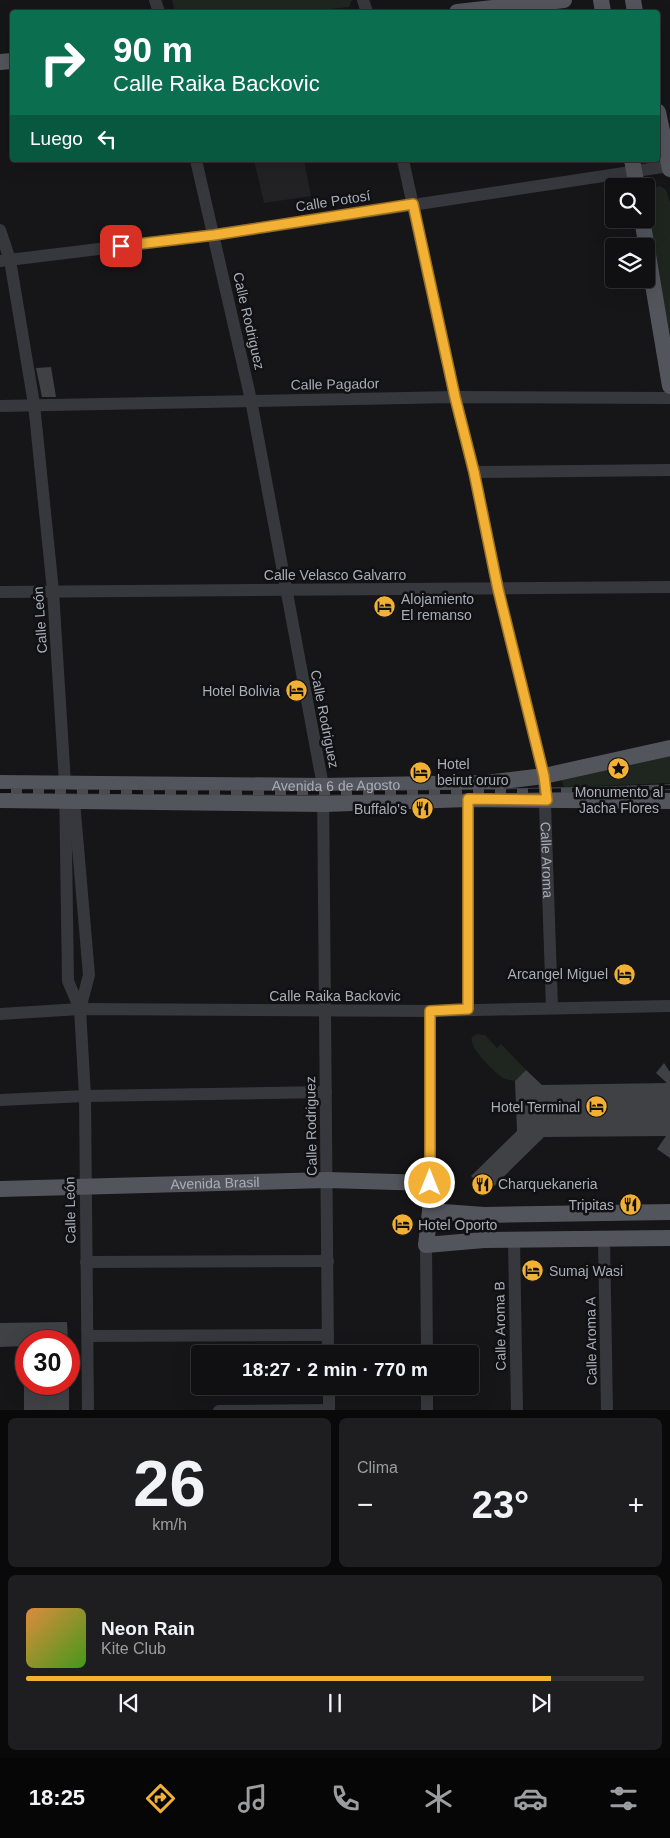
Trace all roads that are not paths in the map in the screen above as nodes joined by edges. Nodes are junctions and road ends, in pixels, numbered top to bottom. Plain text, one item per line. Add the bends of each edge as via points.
1 (564, 0) edge
2 (475, 10) edge
3 (660, 121) edge
4 (196, 162) edge
5 (403, 162) edge
6 (670, 167) edge
7 (635, 173) edge
8 (413, 204) junction
9 (644, 228) edge
10 (0, 230) edge
11 (214, 235) junction
12 (5, 261) edge
13 (670, 386) edge
14 (455, 397) junction
15 (670, 398) edge
16 (251, 400) junction
17 (34, 404) junction
18 (0, 406) edge
19 (670, 470) edge
20 (474, 472) junction
21 (670, 587) edge
22 (498, 589) junction
23 (53, 590) junction
24 (286, 591) junction
25 (0, 592) edge
26 (670, 748) edge
27 (544, 776) junction
28 (66, 783) junction
29 (0, 784) edge
30 (322, 786) junction
31 (468, 799) junction
32 (0, 800) edge
33 (547, 800) junction
34 (69, 801) junction
35 (670, 801) edge
36 (324, 804) junction
37 (670, 1006) edge
38 (552, 1007) junction
39 (80, 1008) junction
40 (468, 1009) junction
41 (325, 1011) junction
42 (430, 1011) junction
43 (0, 1014) edge
44 (326, 1092) junction
45 (85, 1096) junction
46 (0, 1100) edge
47 (327, 1180) junction
48 (430, 1183) junction
49 (0, 1189) edge
50 (85, 1189) junction
51 (430, 1211) junction
52 (670, 1212) edge
53 (670, 1238) edge
54 (604, 1240) junction
55 (514, 1241) junction
56 (426, 1245) junction
57 (328, 1261) junction
58 (86, 1262) junction
59 (328, 1335) junction
60 (88, 1336) junction
61 (328, 1345) edge
62 (426, 1345) edge
63 (329, 1395) edge
64 (426, 1395) edge
65 (88, 1410) edge
66 (219, 1410) edge
67 (329, 1410) edge
68 (426, 1410) edge
69 (517, 1410) edge
70 (607, 1410) edge

1 - 2 main road
3 - 6 main road
4 - 11 street, Calle Rodriguez
5 - 8 street, Calle Aroma
6 - 7 street, Calle Potosí
7 - 8 street, Calle Potosí
8 - 11 street, Calle Potosí
8 - 14 street, Calle Aroma
9 - 13 main road
10 - 12 street, Calle León
11 - 12 street, Calle Potosí
11 - 16 street, Calle Rodriguez
12 - 17 street, Calle León
14 - 15 street, Calle Pagador
14 - 16 street, Calle Pagador
14 - 20 street, Calle Aroma
16 - 17 street, Calle Pagador
16 - 24 street, Calle Rodriguez
17 - 18 street, Calle Pagador
17 - 23 street, Calle León
19 - 20 street
20 - 22 street, Calle Aroma
21 - 22 street, Calle Velasco Galvarro
22 - 24 street, Calle Velasco Galvarro
22 - 27 street, Calle Aroma
23 - 24 street, Calle Velasco Galvarro
23 - 25 street, Calle Velasco Galvarro
23 - 28 street, Calle León
24 - 30 street, Calle Rodriguez
26 - 27 main road, Avenida 6 de Agosto
27 - 30 main road, Avenida 6 de Agosto via 486,783
27 - 33 street, Calle Aroma
28 - 29 main road, Avenida 6 de Agosto
28 - 30 main road, Avenida 6 de Agosto
28 - 34 street, Calle León
30 - 36 street, Calle Rodriguez
31 - 33 main road, Avenida 6 de Agosto
31 - 36 main road, Avenida 6 de Agosto
31 - 40 street
32 - 34 main road, Avenida 6 de Agosto
33 - 35 main road, Avenida 6 de Agosto
33 - 38 street, Calle Aroma
34 - 36 main road, Avenida 6 de Agosto
34 - 39 street, Calle León via 89,975
34 - 39 street, Calle León via 68,981
36 - 41 street, Calle Rodriguez
37 - 38 street, Calle Raika Backovic
38 - 40 street, Calle Raika Backovic
39 - 41 street, Calle Raika Backovic
39 - 43 street, Calle Raika Backovic
39 - 45 street, Calle León
40 - 42 street, Calle Raika Backovic
41 - 42 street, Calle Raika Backovic
41 - 44 street, Calle Rodriguez
42 - 48 street
44 - 45 street
44 - 47 street, Calle Rodriguez
45 - 46 street
45 - 50 street, Calle León
47 - 48 main road, Avenida Brasil
47 - 50 main road, Avenida Brasil
47 - 57 street, Calle Rodriguez
48 - 51 main road
49 - 50 main road, Avenida Brasil
50 - 58 street, Calle León
51 - 52 main road via 484,1215
51 - 56 main road
53 - 54 main road
54 - 55 main road
54 - 70 street, Calle Aroma A
55 - 56 main road
55 - 69 street, Calle Aroma B
56 - 62 street
57 - 58 street
57 - 59 street, Calle Rodriguez
58 - 60 street, Calle León
59 - 60 street
59 - 61 street, Calle Rodriguez
60 - 65 street, Calle León
63 - 67 street
64 - 68 street
66 - 67 street

